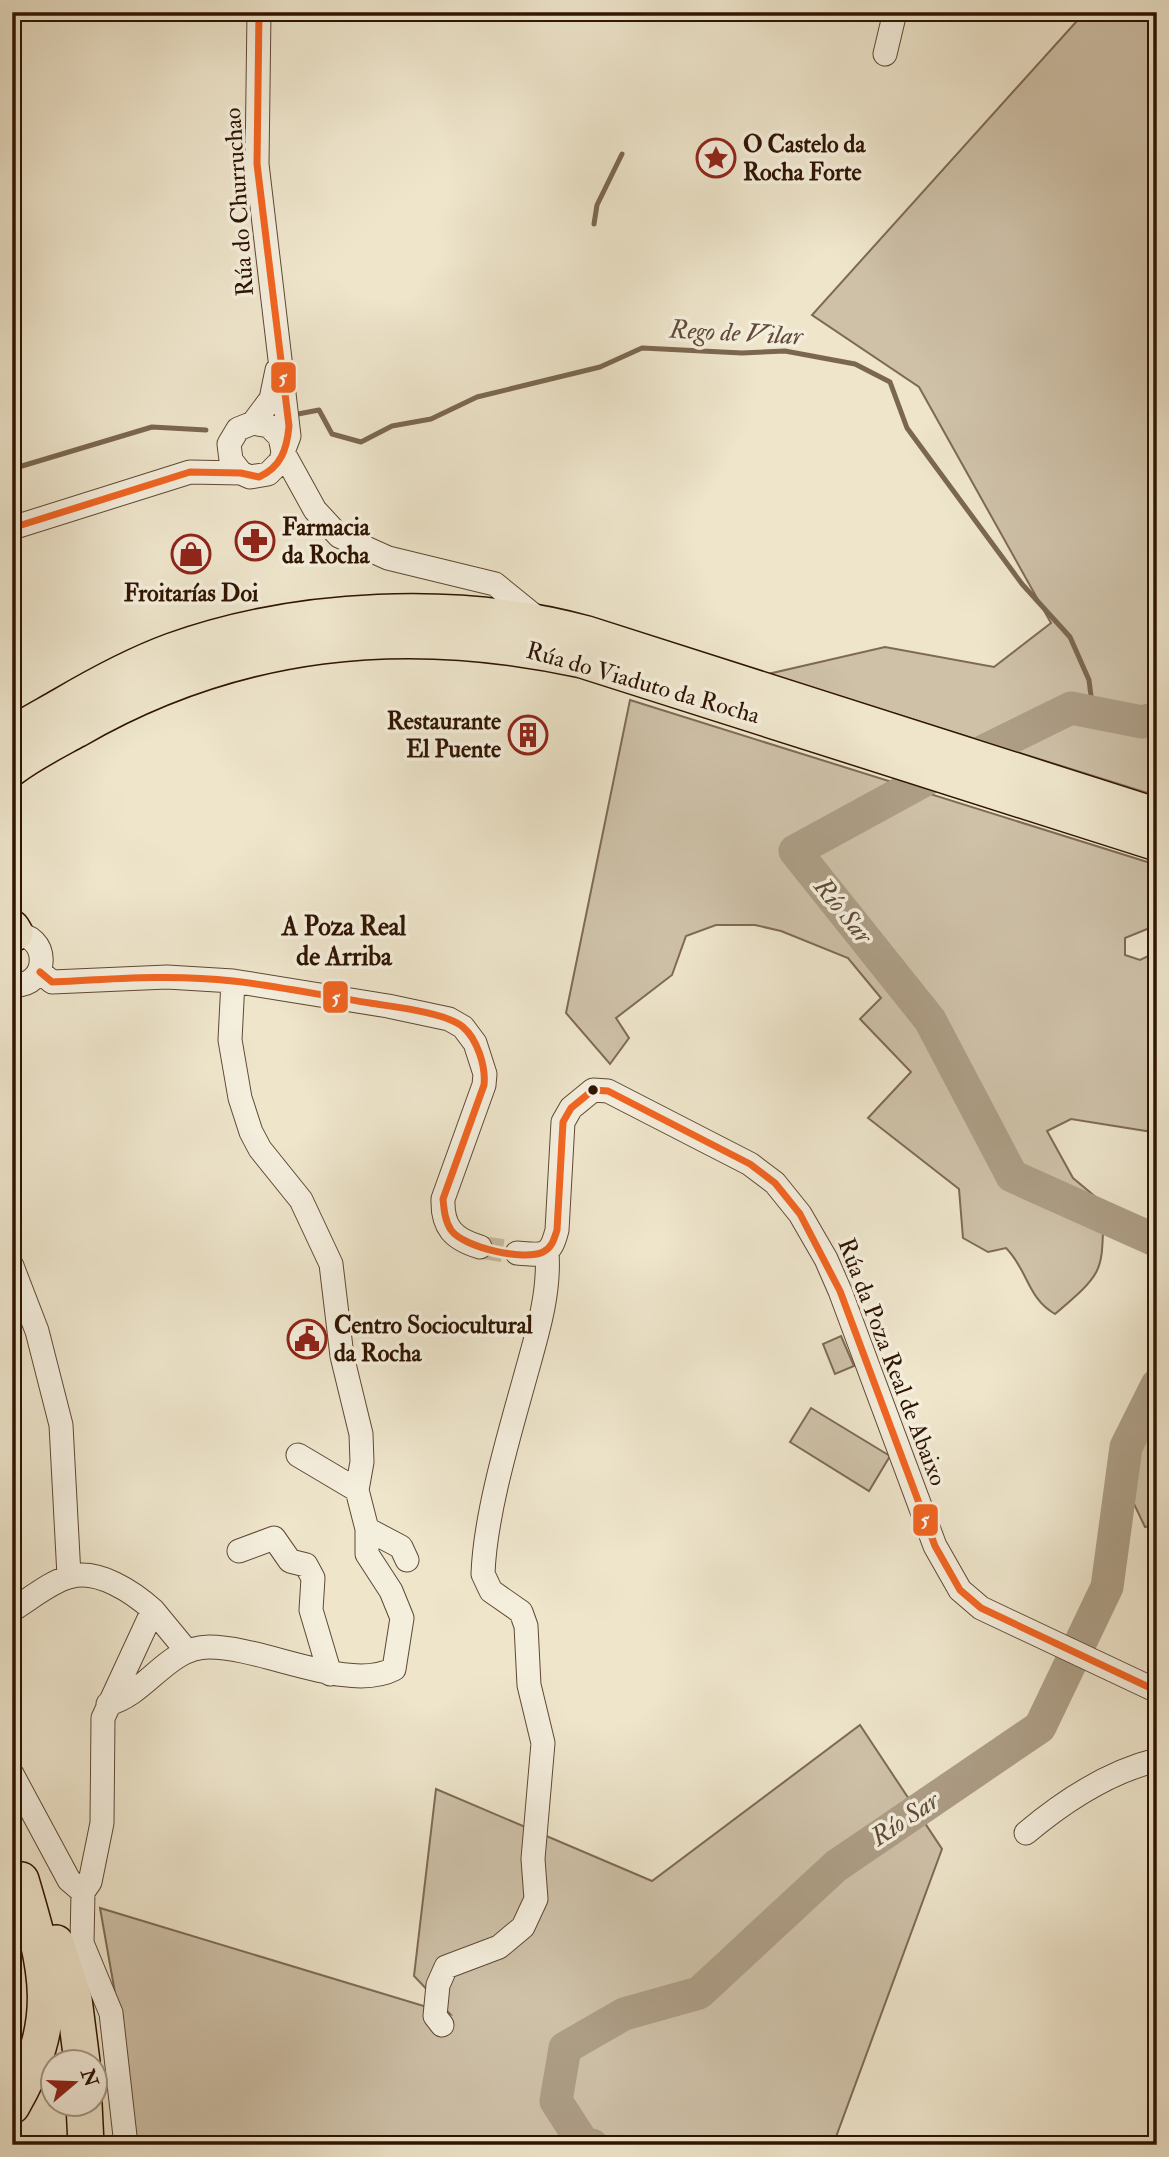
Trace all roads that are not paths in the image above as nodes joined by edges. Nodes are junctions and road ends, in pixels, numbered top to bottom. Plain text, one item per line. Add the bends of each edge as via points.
1 (258, 12) edge
2 (895, 12) edge
3 (885, 54) dead end
4 (278, 346) junction
5 (253, 423) junction
6 (229, 444) junction
7 (283, 452) junction
8 (190, 472) junction
9 (241, 473) junction
10 (12, 528) edge
11 (544, 624) junction
12 (584, 647) junction
13 (15, 759) edge
14 (1157, 816) edge
15 (1157, 843) edge
16 (13, 932) edge
17 (40, 972) junction
18 (233, 981) junction
19 (12, 985) edge
20 (480, 1247) tunnel mouth
21 (547, 1252) junction
22 (517, 1253) tunnel mouth
23 (12, 1266) edge
24 (298, 1455) dead end
25 (358, 1490) junction
26 (367, 1529) junction
27 (239, 1551) dead end
28 (407, 1560) dead end
29 (69, 1576) junction
30 (12, 1610) edge
31 (153, 1611) junction
32 (186, 1650) junction
33 (330, 1674) junction
34 (1157, 1691) edge
35 (108, 1704) junction
36 (1157, 1760) edge
37 (12, 1774) edge
38 (1026, 1833) dead end
39 (17, 1874) edge
40 (83, 1892) junction
41 (12, 1921) edge
42 (442, 2025) dead end
43 (80, 2048) edge
44 (12, 2068) edge
45 (12, 2106) edge
46 (85, 2118) edge
47 (86, 2145) edge
48 (126, 2145) edge

1 - 4 street, Rúa do Churruchao via 257,164
2 - 3 street
4 - 5 street, Rúa do Churruchao via 274,390
4 - 7 street, Rúa do Churruchao via 289,426
5 - 6 street via 238,429
5 - 7 street via 275,430
6 - 8 street
6 - 9 street via 231,460
7 - 9 street via 268,474 250,477
7 - 11 street via 315,510 339,536 388,558 495,584
8 - 9 street
8 - 10 street
11 - 12 highway, Rúa do Viaduto da Rocha
11 - 13 highway, Rúa do Viaduto da Rocha via 401,612 306,619 173,651 85,693
12 - 13 highway, Rúa do Viaduto da Rocha via 400,638 248,657 154,689
12 - 14 highway, Rúa do Viaduto da Rocha
12 - 15 highway, Rúa do Viaduto da Rocha
16 - 17 street via 24,934 38,946
17 - 18 street via 52,982 167,977
17 - 19 street via 27,984
18 - 20 street via 388,1006 449,1019 463,1027 479,1053 484,1085 443,1199 443,1212 451,1233
18 - 25 street via 230,1041 251,1132 301,1200 331,1264 342,1356 360,1434
21 - 22 street
21 - 34 street, Rúa da Poza Real de Abaixo via 557,1230 563,1122 570,1108 593,1090 608,1091 761,1172 789,1198 826,1259 948,1574 960,1590 981,1608
21 - 42 street via 549,1279 544,1305 508,1440 483,1574 491,1591 516,1606 526,1626 529,1685 543,1743 533,1859 536,1899 523,1927 499,1947 446,1967 438,1985 435,2016
23 - 29 street via 37,1331 61,1425
24 - 25 street
25 - 26 street
26 - 28 street via 401,1548
26 - 33 street via 367,1554 402,1618 394,1669 377,1676
27 - 33 street via 274,1538 290,1561 306,1565 313,1578 312,1610
29 - 30 street
29 - 31 street via 93,1578 134,1593
31 - 32 street
31 - 35 street
32 - 33 street via 230,1649
32 - 35 street via 126,1699
35 - 40 street via 103,1718 102,1823 90,1882
36 - 38 street via 1105,1779
37 - 40 street via 69,1880
39 - 43 highway via 45,1916 62,1957 74,1999
39 - 45 highway via 44,1962 47,1998 43,2037 32,2073
40 - 48 street via 82,1943 111,2014
41 - 44 highway via 23,1946 27,1987
46 - 47 highway

